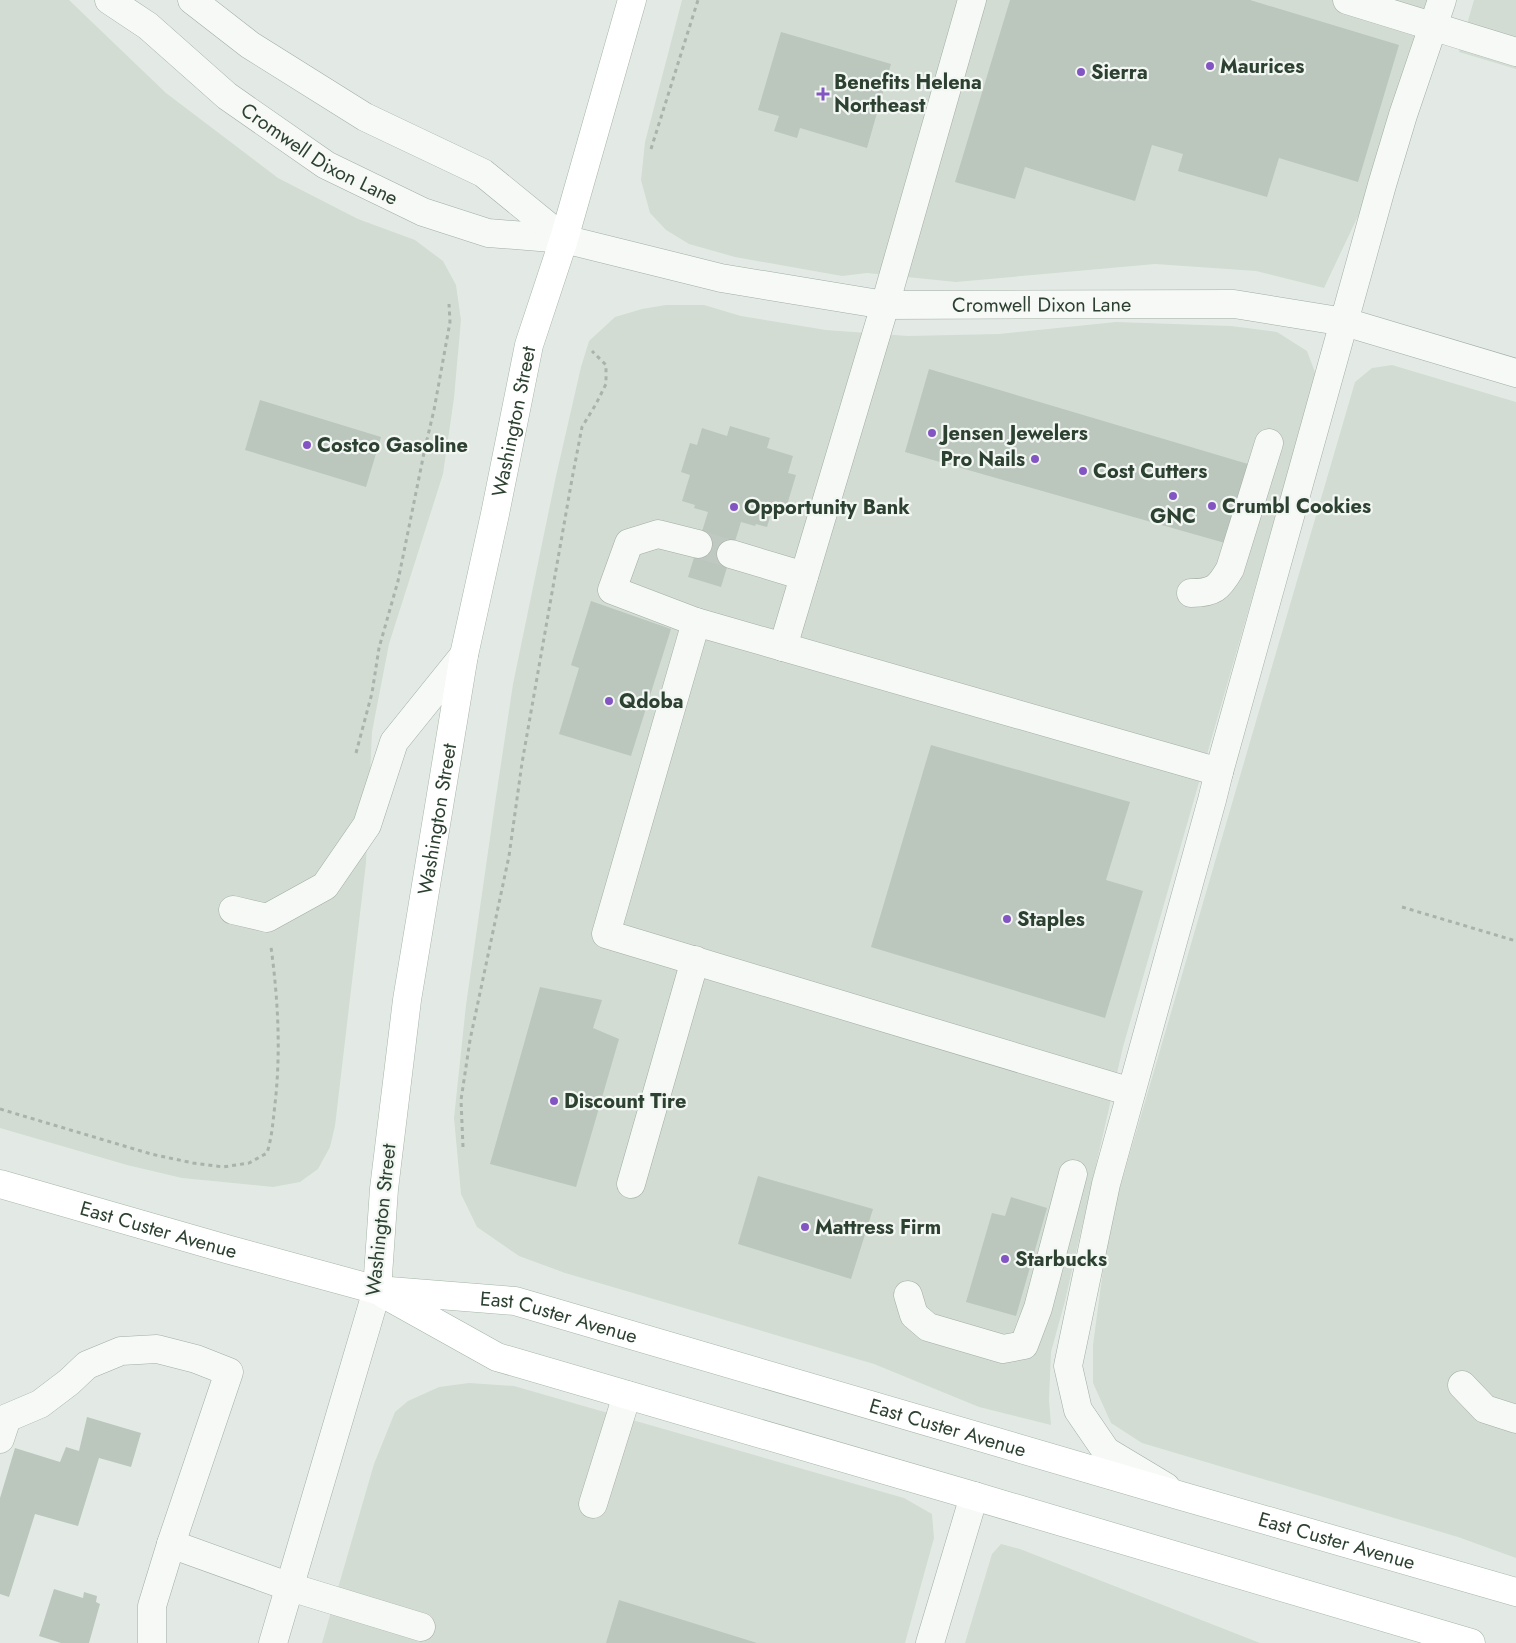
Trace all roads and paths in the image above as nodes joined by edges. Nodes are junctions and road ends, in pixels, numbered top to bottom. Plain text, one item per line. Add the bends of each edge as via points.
1 (110, 0) edge
2 (192, 0) edge
3 (632, 0) edge
4 (698, 0) edge
5 (972, 0) edge
6 (1347, 0) edge
7 (1442, 0) edge
8 (1433, 26) junction
9 (1516, 52) edge
10 (651, 149) dead end
11 (564, 238) junction
12 (449, 304) dead end
13 (885, 305) junction
14 (1345, 322) junction
15 (592, 351) dead end
16 (1516, 372) edge
17 (1269, 443) dead end
18 (698, 544) tunnel mouth
19 (731, 554) tunnel mouth
20 (804, 576) junction
21 (1191, 593) dead end
22 (696, 622) junction
23 (783, 647) junction
24 (464, 655) junction
25 (355, 757) dead end
26 (1219, 772) junction
27 (1402, 907) dead end
28 (233, 910) dead end
29 (1516, 941) edge
30 (270, 943) dead end
31 (695, 960) junction
32 (1131, 1092) junction
33 (0, 1109) edge
34 (463, 1147) dead end
35 (1073, 1174) dead end
36 (0, 1184) edge
37 (630, 1184) dead end
38 (377, 1290) junction
39 (908, 1295) dead end
40 (1462, 1385) dead end
41 (627, 1395) junction
42 (1516, 1419) edge
43 (0, 1439) edge
44 (1178, 1495) junction
45 (974, 1496) junction
46 (593, 1504) dead end
47 (171, 1544) junction
48 (290, 1587) junction
49 (1516, 1592) edge
50 (421, 1627) dead end
51 (152, 1643) edge
52 (273, 1643) edge
53 (930, 1643) edge
54 (1471, 1643) edge

1 - 11 street, Cromwell Dixon Lane via 148,26 228,96 326,165 423,212 488,232
2 - 11 street, Cromwell Dixon Lane via 250,45 364,117 483,173
3 - 11 main road, Washington Street
4 - 10 path
5 - 13 street
6 - 8 street
7 - 8 street
8 - 9 street
8 - 14 street via 1403,115
11 - 13 street, Cromwell Dixon Lane via 721,278
11 - 24 main road, Washington Street via 529,345
12 - 25 path via 450,322 434,410 398,581 379,648 372,693
13 - 14 street, Cromwell Dixon Lane via 1234,304
13 - 20 street
14 - 16 street, Cromwell Dixon Lane
14 - 26 street
15 - 34 path via 606,365 606,384 582,427 572,479 522,763 509,856 469,1049 461,1100
17 - 21 street via 1230,569 1222,583 1207,593
18 - 22 street via 658,534 629,543 612,590
19 - 20 street
20 - 23 street
22 - 23 street
22 - 31 street via 606,934
23 - 26 street
24 - 28 street via 394,742 367,825 325,886 267,918
24 - 38 main road, Washington Street via 407,1000 384,1189
26 - 32 street
27 - 29 path
30 - 33 path via 276,986 278,1075 272,1138 267,1153 249,1163 223,1167 193,1164
31 - 32 street
31 - 37 street
32 - 44 street via 1106,1184 1068,1366 1078,1410 1106,1451
35 - 39 street via 1038,1308 1024,1346 1003,1349 928,1327 914,1315
36 - 38 main road, East Custer Avenue
38 - 41 main road, East Custer Avenue via 497,1357
38 - 44 main road, East Custer Avenue via 515,1301
38 - 48 street, Washington Street
40 - 42 street via 1485,1409
41 - 45 main road, East Custer Avenue
41 - 46 street
43 - 47 street via 6,1418 40,1404 87,1365 121,1351 157,1349 229,1372
44 - 49 main road, East Custer Avenue
45 - 53 street
45 - 54 main road, East Custer Avenue
47 - 48 street
47 - 51 street via 152,1606
48 - 50 street
48 - 52 street, Washington Street

